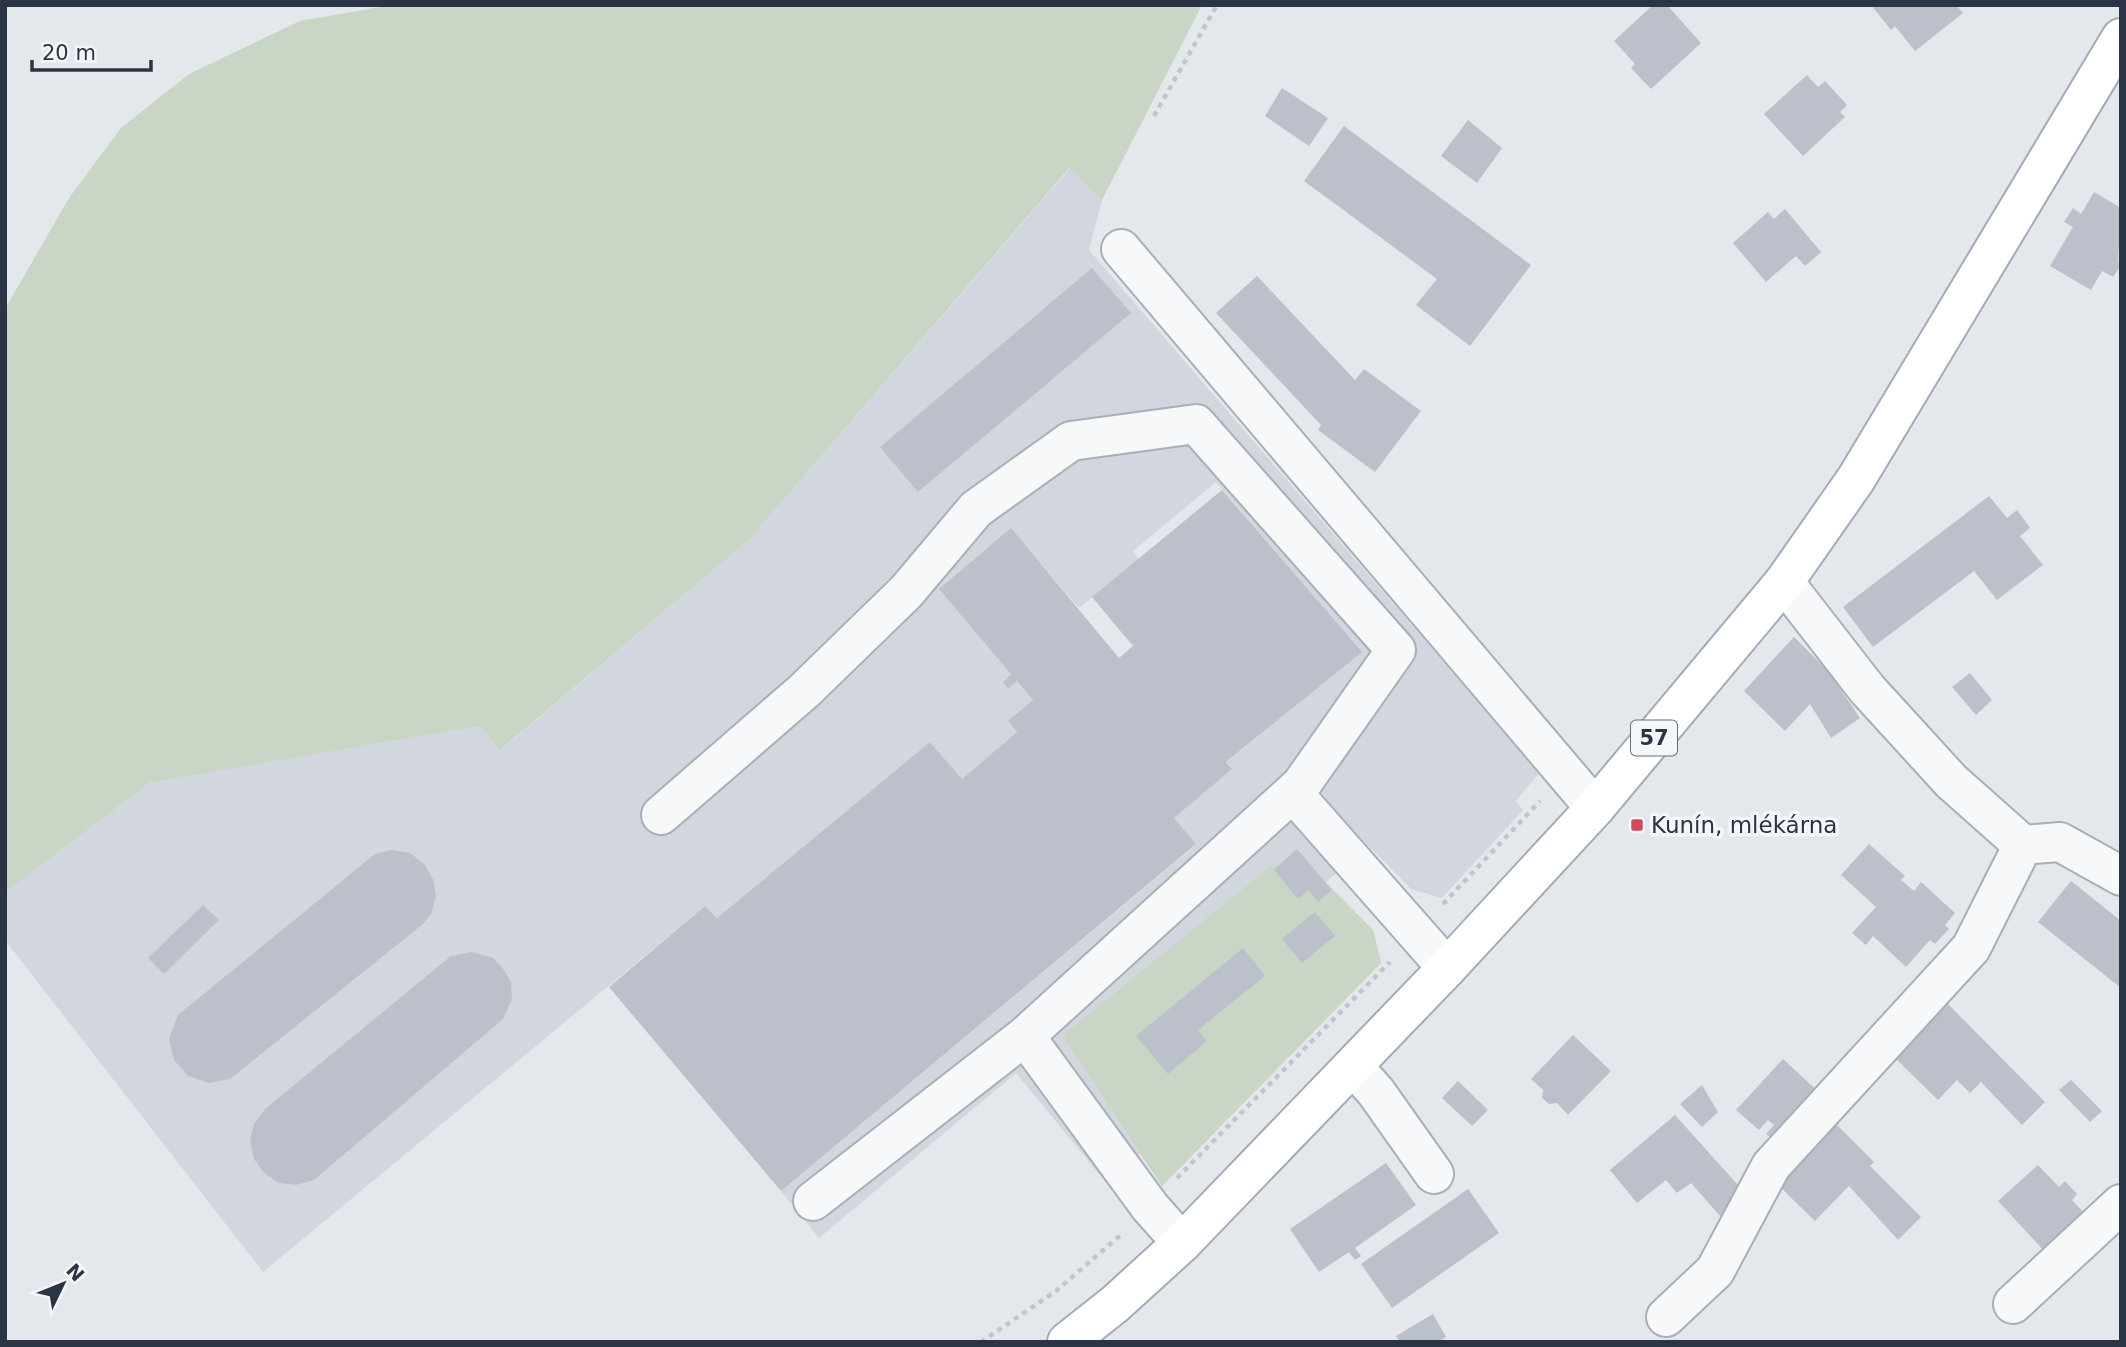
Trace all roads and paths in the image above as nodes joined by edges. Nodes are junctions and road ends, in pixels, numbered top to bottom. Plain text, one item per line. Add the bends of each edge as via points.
1 (1217, 5) edge
2 (2121, 38) edge
3 (1154, 116) dead end
4 (1121, 249) dead end
5 (1784, 582) junction
6 (1566, 774) junction
7 (1293, 793) junction
8 (1595, 808) junction
9 (661, 815) dead end
10 (2023, 845) junction
11 (2121, 876) edge
12 (1417, 933) junction
13 (1447, 968) junction
14 (1025, 1035) junction
15 (1353, 1066) junction
16 (1434, 1174) dead end
17 (813, 1201) dead end
18 (2121, 1204) edge
19 (1150, 1207) junction
20 (1182, 1243) junction
21 (2013, 1304) dead end
22 (1667, 1317) dead end
23 (981, 1342) edge
24 (1067, 1342) edge

1 - 3 path
2 - 5 main road, 57 via 1856,479
4 - 6 street
5 - 8 main road, 57
5 - 10 street via 1867,689 1951,781
6 - 8 street
6 - 12 path
7 - 9 street via 1396,650 1196,424 1071,441 986,501 906,592 804,691
7 - 12 street
7 - 14 street
8 - 13 main road, 57
10 - 11 street via 2060,842
10 - 22 street via 1971,948 1771,1166 1715,1271
12 - 13 street
12 - 19 path
13 - 15 main road, 57
14 - 17 street
14 - 19 street
15 - 16 street
15 - 20 main road, 57
18 - 21 street
19 - 20 street
19 - 23 path via 1056,1291
20 - 24 main road, 57

